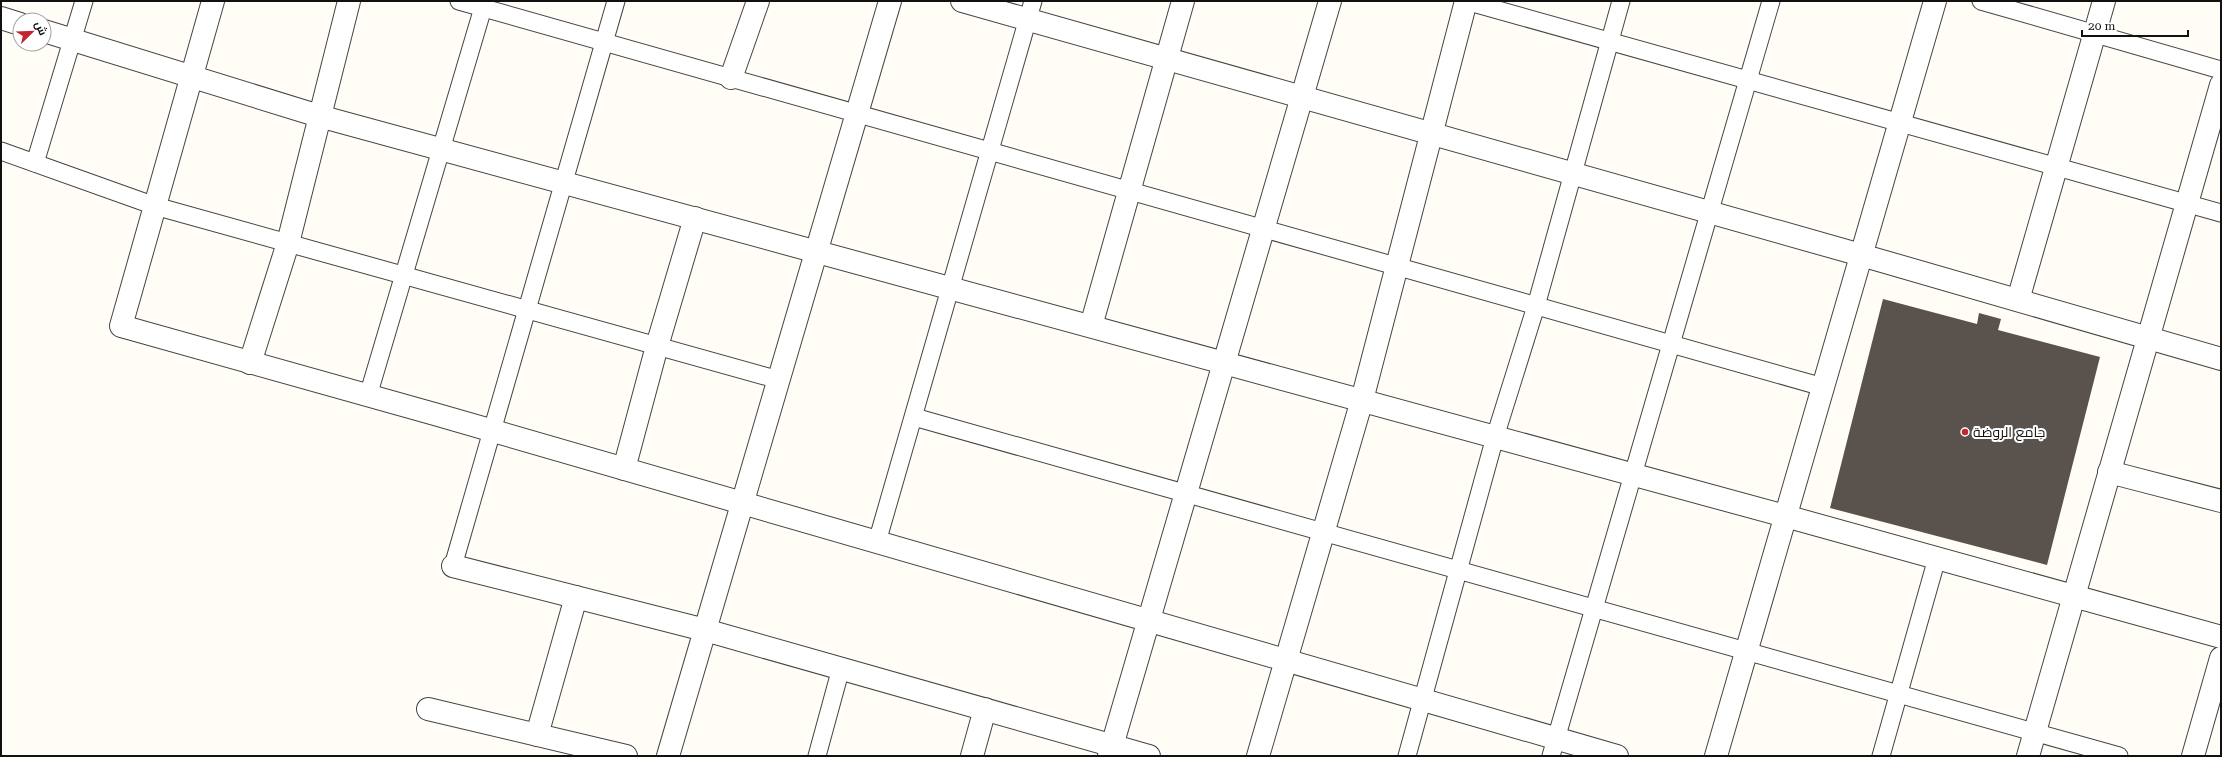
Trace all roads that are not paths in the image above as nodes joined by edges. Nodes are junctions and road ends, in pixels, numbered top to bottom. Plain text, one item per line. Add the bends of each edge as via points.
1 (84, 1) edge
2 (213, 1) edge
3 (349, 1) edge
4 (459, 1) edge
5 (616, 1) edge
6 (758, 1) edge
7 (890, 1) edge
8 (962, 1) edge
9 (1183, 1) edge
10 (1330, 1) edge
11 (1466, 1) edge
12 (1621, 1) edge
13 (1771, 1) edge
14 (1935, 1) edge
15 (1981, 1) edge
16 (2104, 1) edge
17 (484, 4) edge
18 (1031, 10) edge
19 (1, 18) edge
20 (12, 21) edge
21 (2094, 33) junction
22 (52, 34) edge
23 (72, 40) junction
24 (604, 42) junction
25 (1610, 42) junction
26 (1166, 59) junction
27 (2221, 70) edge
28 (191, 77) junction
29 (731, 78) junction
30 (1748, 80) junction
31 (2221, 85) edge
32 (1302, 97) junction
33 (857, 114) junction
34 (319, 116) junction
35 (1899, 123) junction
36 (1432, 133) junction
37 (441, 149) junction
38 (1, 151) edge
39 (990, 152) junction
40 (34, 163) junction
41 (2056, 166) junction
42 (1573, 174) junction
43 (564, 183) junction
44 (1129, 191) junction
45 (2188, 203) junction
46 (155, 206) junction
47 (1710, 212) junction
48 (2221, 213) edge
49 (695, 218) junction
50 (1264, 229) junction
51 (288, 243) junction
52 (817, 252) junction
53 (1861, 255) junction
54 (1397, 267) junction
55 (404, 275) junction
56 (950, 288) junction
57 (2018, 300) junction
58 (1536, 306) junction
59 (527, 310) junction
60 (1091, 326) junction
61 (2148, 338) junction
62 (1671, 344) junction
63 (657, 346) junction
64 (2221, 359) edge
65 (250, 363) junction
66 (1225, 363) junction
67 (779, 380) junction
68 (1823, 387) junction
69 (368, 396) junction
70 (1362, 400) junction
71 (914, 418) junction
72 (492, 431) junction
73 (1495, 437) junction
74 (624, 469) junction
75 (2109, 472) junction
76 (1633, 474) junction
77 (1186, 493) junction
78 (2221, 501) edge
79 (743, 503) junction
80 (1786, 516) junction
81 (1324, 532) junction
82 (877, 542) junction
83 (1937, 558) junction
84 (454, 566) joint
85 (1458, 569) junction
86 (2074, 596) junction
87 (576, 597) junction
88 (1594, 607) junction
89 (1149, 621) junction
90 (706, 630) junction
91 (2221, 637) edge
92 (1746, 650) junction
93 (2221, 658) edge
94 (1286, 660) junction
95 (841, 668) junction
96 (1898, 693) junction
97 (1423, 700) junction
98 (428, 709) dead end
99 (985, 709) junction
100 (2035, 732) junction
101 (537, 735) junction
102 (1554, 747) edge
103 (1110, 751) edge
104 (626, 756) edge
105 (668, 756) edge
106 (817, 756) edge
107 (972, 756) edge
108 (1149, 756) edge
109 (1258, 756) edge
110 (1407, 756) edge
111 (1617, 756) edge
112 (1716, 756) edge
113 (1881, 756) edge
114 (2028, 756) edge
115 (2119, 756) edge
116 (2193, 756) edge

1 - 23 lane
2 - 28 street
3 - 34 street
4 - 17 lane
5 - 24 lane
6 - 29 street
7 - 33 street
8 - 18 street
9 - 26 street
10 - 32 street
11 - 25 lane
11 - 36 street
12 - 25 lane
13 - 30 lane
14 - 35 street
15 - 21 lane
16 - 21 street
17 - 24 lane
17 - 37 lane
18 - 26 street
18 - 39 lane
19 - 20 street
21 - 27 lane
21 - 41 street
22 - 23 street
23 - 28 street
23 - 40 lane
24 - 29 lane
24 - 43 lane
25 - 30 lane
25 - 42 lane
26 - 32 street
26 - 44 street
28 - 34 street
28 - 46 street
29 - 33 lane
30 - 35 lane
30 - 47 lane
31 - 45 street
32 - 36 street
32 - 50 street
33 - 39 lane
33 - 52 street
34 - 37 street
34 - 51 street
35 - 41 lane
35 - 53 street
36 - 42 street
36 - 54 street
37 - 43 street
37 - 55 lane
38 - 40 lane
39 - 44 lane
39 - 56 lane
40 - 46 lane
41 - 45 lane
41 - 57 street
42 - 47 street
42 - 58 lane
43 - 49 street
43 - 59 lane
44 - 50 lane
44 - 60 street
45 - 48 lane
45 - 61 street
46 - 51 lane
46 - 65 street via 121,326
47 - 53 street
47 - 62 lane
49 - 52 street
49 - 63 street
50 - 54 lane
50 - 66 street
51 - 55 lane
51 - 65 street
52 - 56 street
52 - 67 street
53 - 57 street
53 - 68 street
54 - 58 lane
54 - 70 street
55 - 59 lane
55 - 69 lane
56 - 60 street
56 - 71 lane
57 - 61 street
58 - 62 lane
58 - 73 lane
59 - 63 lane
59 - 72 lane
60 - 66 street
61 - 64 street
61 - 75 street
62 - 68 lane
62 - 76 lane
63 - 67 lane
63 - 74 street
65 - 69 street
66 - 70 street
66 - 77 street
67 - 79 street
68 - 80 street
69 - 72 street
70 - 73 street
70 - 81 street
71 - 77 lane
71 - 82 lane
72 - 74 street
72 - 84 lane
73 - 76 street
73 - 85 lane
74 - 79 street
75 - 78 street
75 - 86 street
76 - 80 street
76 - 88 lane
77 - 81 lane
77 - 89 street
79 - 82 street
79 - 90 street
80 - 83 street
80 - 92 street
81 - 85 lane
81 - 94 street
82 - 89 street
83 - 86 street
83 - 96 lane
84 - 87 street
85 - 88 lane
85 - 97 lane
86 - 91 street
86 - 100 street
87 - 90 street
87 - 101 street
88 - 92 lane
88 - 102 lane
89 - 94 street
89 - 103 street
90 - 95 street
90 - 105 street
92 - 96 lane
92 - 112 street
93 - 116 street
94 - 97 street
94 - 109 street
95 - 99 street
95 - 106 lane
96 - 100 lane
96 - 113 lane
97 - 102 street
97 - 110 lane
98 - 101 street
99 - 103 street
99 - 107 street
100 - 114 street
100 - 115 lane
101 - 104 street
102 - 111 street
103 - 108 street

